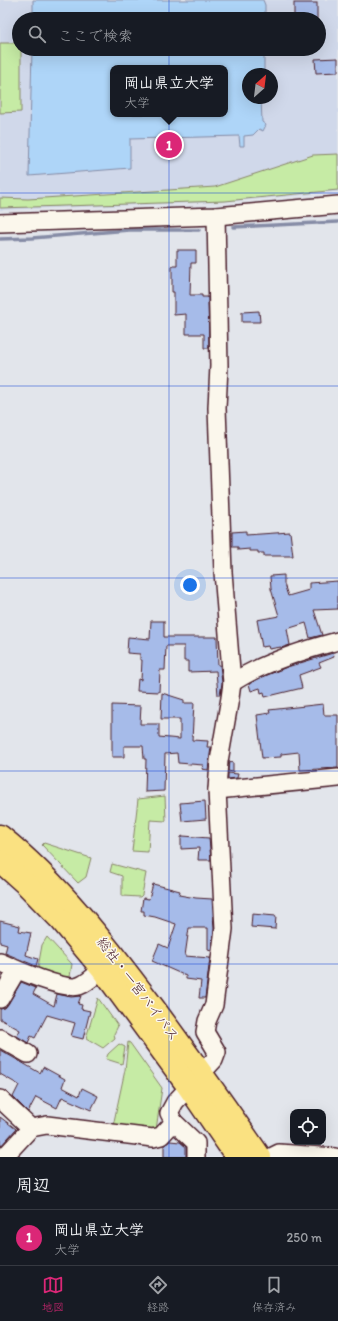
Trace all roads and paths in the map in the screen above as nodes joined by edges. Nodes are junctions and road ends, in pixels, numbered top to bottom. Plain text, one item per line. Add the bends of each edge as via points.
1 (338, 205) edge
2 (216, 216) junction
3 (0, 223) edge
4 (338, 642) edge
5 (232, 683) junction
6 (338, 778) edge
7 (217, 790) junction
8 (0, 836) edge
9 (0, 861) edge
10 (0, 962) edge
11 (102, 969) junction
12 (17, 970) junction
13 (0, 999) edge
14 (0, 1038) edge
15 (28, 1054) dead end
16 (195, 1080) junction
17 (0, 1099) edge
18 (174, 1122) junction
19 (31, 1128) junction
20 (4, 1157) edge
21 (196, 1157) edge
22 (237, 1157) edge
23 (260, 1157) edge
24 (271, 1157) edge
25 (335, 1157) edge

1 - 2 street
2 - 3 street
2 - 5 street via 219,359 217,408 223,572
4 - 5 street via 268,663
5 - 7 street via 219,761
6 - 7 street
7 - 16 street via 224,929 214,1005 205,1032 217,1052 214,1060
8 - 16 highway, 総社・一宮バイパス via 70,903 116,957
9 - 11 highway, 総社・一宮バイパス via 61,920
10 - 12 street
11 - 12 street via 85,983 70,988
11 - 16 highway, 総社・一宮バイパス
12 - 13 street
14 - 15 street
16 - 18 street via 175,1102 169,1113
16 - 22 highway, 総社・一宮バイパス
16 - 23 highway, 総社・一宮バイパス
17 - 19 street
18 - 19 street via 161,1136 153,1138 47,1124
18 - 21 street via 196,1143
19 - 20 street
24 - 25 street via 279,1153

